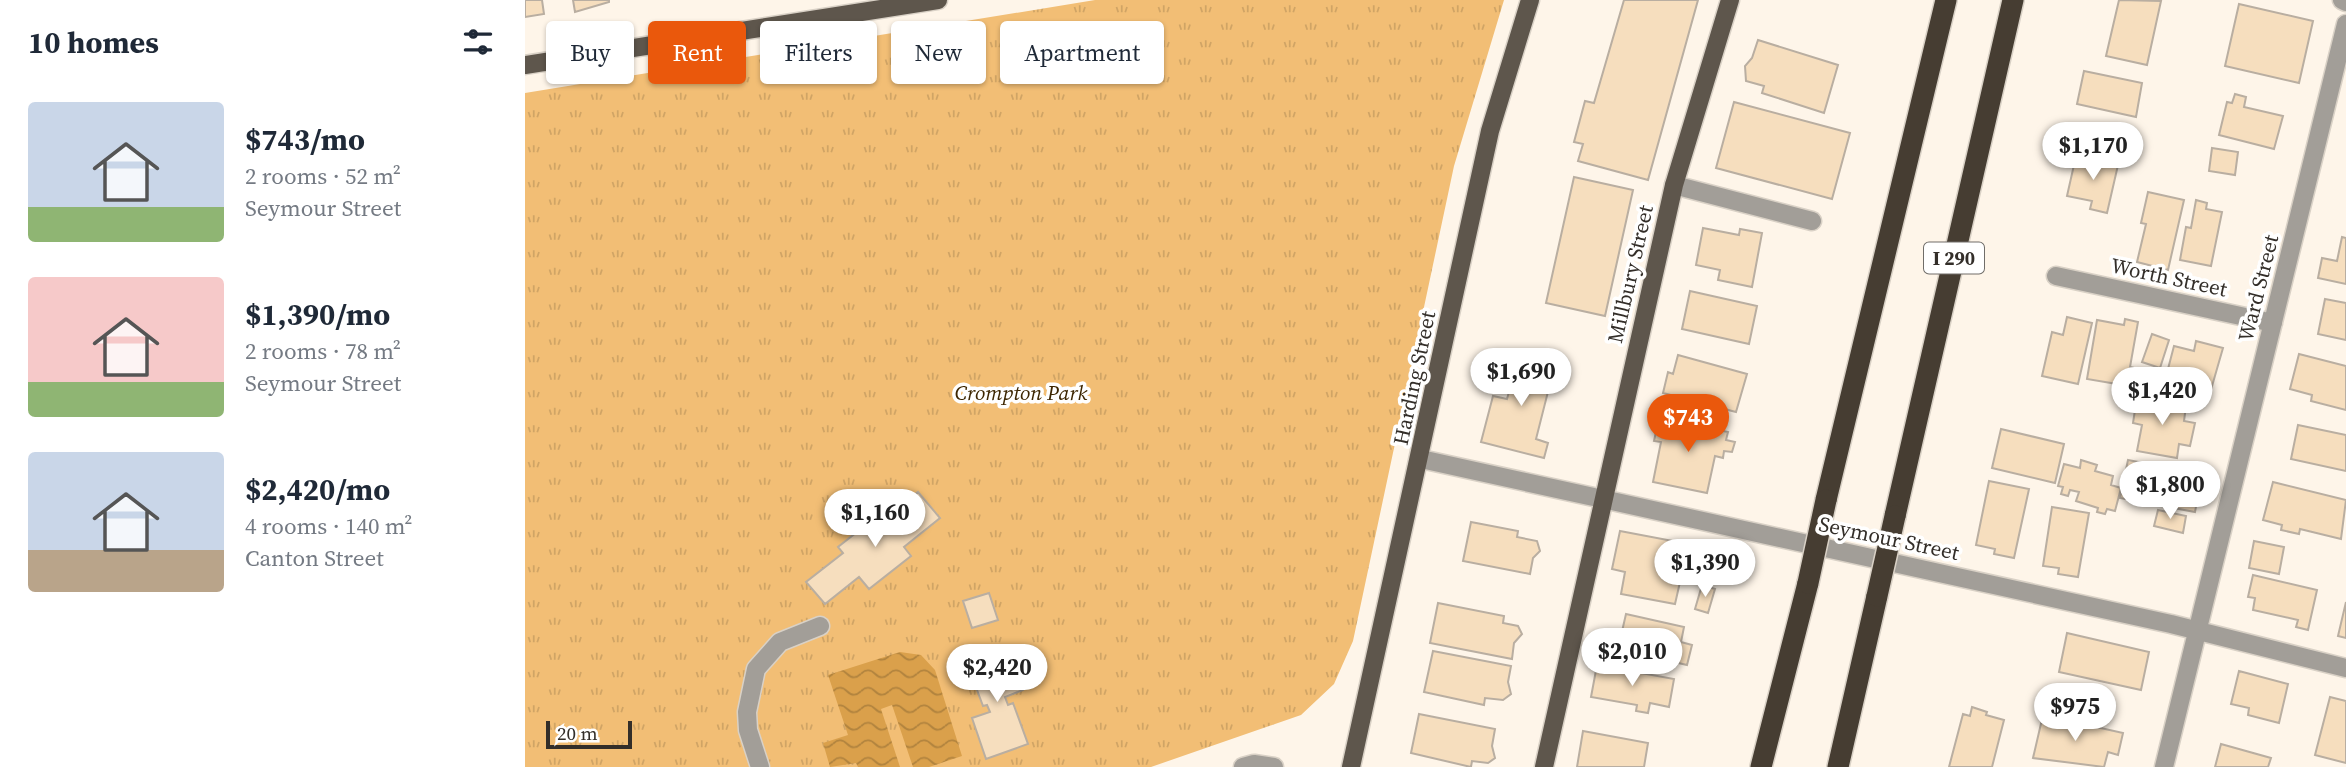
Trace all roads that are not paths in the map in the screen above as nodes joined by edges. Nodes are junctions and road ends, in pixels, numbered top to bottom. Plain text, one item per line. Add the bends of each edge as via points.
1 (938, 0) edge
2 (1529, 0) edge
3 (1730, 0) edge
4 (1946, 0) edge
5 (2013, 0) edge
6 (887, 4) edge
7 (2346, 24) edge
8 (525, 65) edge
9 (1674, 185) junction
10 (1812, 221) dead end
11 (2056, 276) dead end
12 (2273, 323) junction
13 (1420, 458) junction
14 (1602, 499) junction
15 (820, 626) dead end
16 (2195, 629) junction
17 (2346, 668) edge
18 (760, 767) edge
19 (1243, 767) edge
20 (1274, 767) edge
21 (1351, 767) edge
22 (1544, 767) edge
23 (1761, 767) edge
24 (1838, 767) edge
25 (2164, 767) edge

1 - 6 main road
2 - 13 main road, Harding Street via 1490,131
3 - 9 main road, Millbury Street
4 - 23 highway, bridge
5 - 24 highway, I 290, bridge
6 - 8 main road
7 - 12 street, Ward Street
9 - 10 street
9 - 14 main road, Millbury Street
11 - 12 street, Worth Street
12 - 16 street, Ward Street
13 - 14 street, Seymour Street
13 - 21 main road, Harding Street
14 - 16 street, Seymour Street
14 - 22 main road, Millbury Street
15 - 18 street via 780,642 757,669 747,730
16 - 17 street, Seymour Street
16 - 25 street, Ward Street
19 - 20 street

